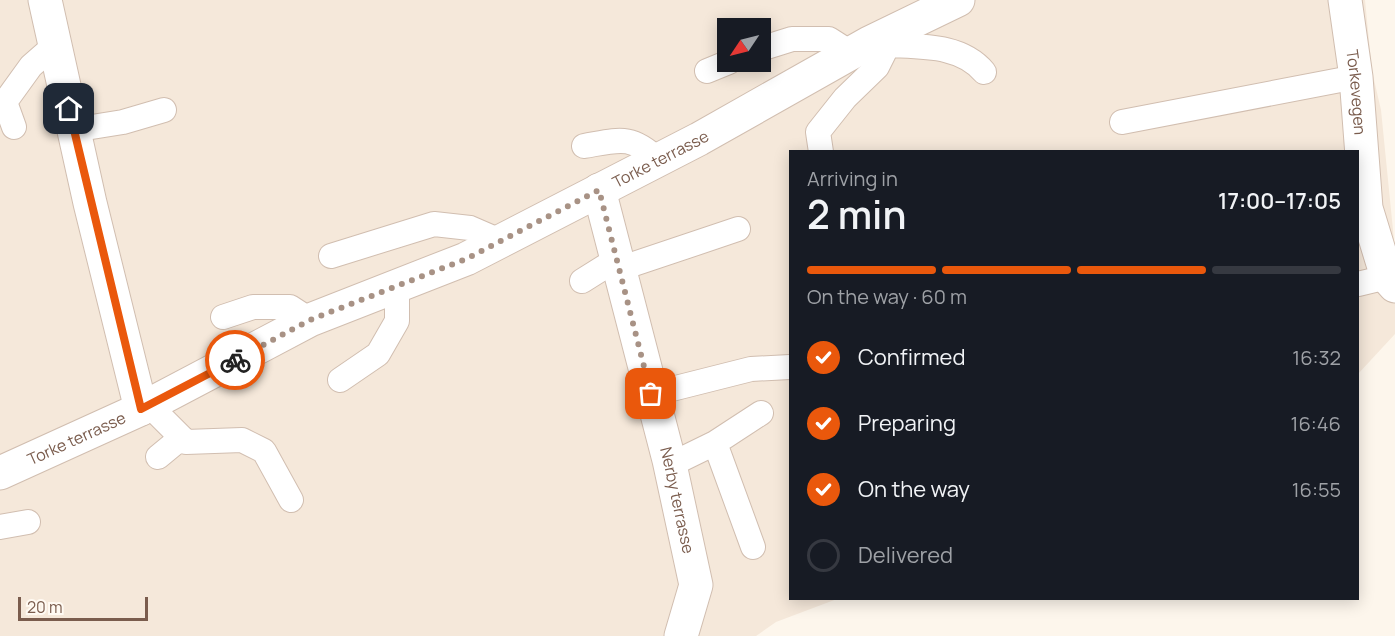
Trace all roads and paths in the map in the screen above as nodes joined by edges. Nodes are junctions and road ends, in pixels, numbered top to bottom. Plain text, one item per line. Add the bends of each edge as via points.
1 (45, 0) edge
2 (958, 0) edge
3 (1345, 0) edge
4 (55, 45) junction
5 (771, 46) edge
6 (869, 47) junction
7 (717, 67) edge
8 (707, 71) dead end
9 (984, 72) dead end
10 (1356, 77) junction
11 (164, 110) dead end
12 (1122, 122) dead end
13 (14, 127) dead end
14 (73, 130) junction
15 (584, 146) dead end
16 (821, 150) edge
17 (658, 160) junction
18 (599, 190) junction
19 (738, 229) dead end
20 (500, 241) junction
21 (332, 256) dead end
22 (618, 264) junction
23 (582, 280) dead end
24 (1380, 282) edge
25 (397, 286) junction
26 (223, 317) dead end
27 (310, 320) junction
28 (785, 364) edge
29 (340, 380) dead end
30 (651, 394) junction
31 (145, 407) junction
32 (761, 413) dead end
33 (182, 438) junction
34 (716, 443) junction
35 (158, 457) dead end
36 (670, 465) junction
37 (0, 473) edge
38 (291, 500) dead end
39 (28, 522) dead end
40 (0, 527) edge
41 (753, 547) dead end
42 (681, 636) edge

1 - 4 street
2 - 6 street, Torke terrasse
3 - 10 street, Torkevegen
4 - 13 lane via 31,66 5,102
4 - 14 street
5 - 6 lane via 792,39 828,39
6 - 9 lane via 954,50 974,60
6 - 16 lane via 877,67 818,132
6 - 17 street, Torke terrasse
7 - 8 lane
10 - 12 lane
10 - 24 street, Torkevegen via 1366,208
11 - 14 lane
14 - 31 street
15 - 17 lane via 616,140 642,144
17 - 18 street, Torke terrasse
18 - 20 street, Torke terrasse
18 - 22 street, Nerby terrasse
19 - 22 lane
20 - 21 lane via 470,228 434,224
20 - 25 street, Torke terrasse
22 - 23 lane
22 - 30 street, Nerby terrasse
25 - 27 street, Torke terrasse
25 - 29 lane via 397,321 378,354
26 - 27 lane via 253,308 290,307
27 - 31 street, Torke terrasse
28 - 30 lane
30 - 36 street, Nerby terrasse
31 - 33 lane
31 - 37 street, Torke terrasse
32 - 34 lane
33 - 35 lane
33 - 38 lane via 186,442 242,440 264,451
34 - 36 lane
34 - 41 lane
36 - 42 street, Nerby terrasse via 696,585
39 - 40 lane

